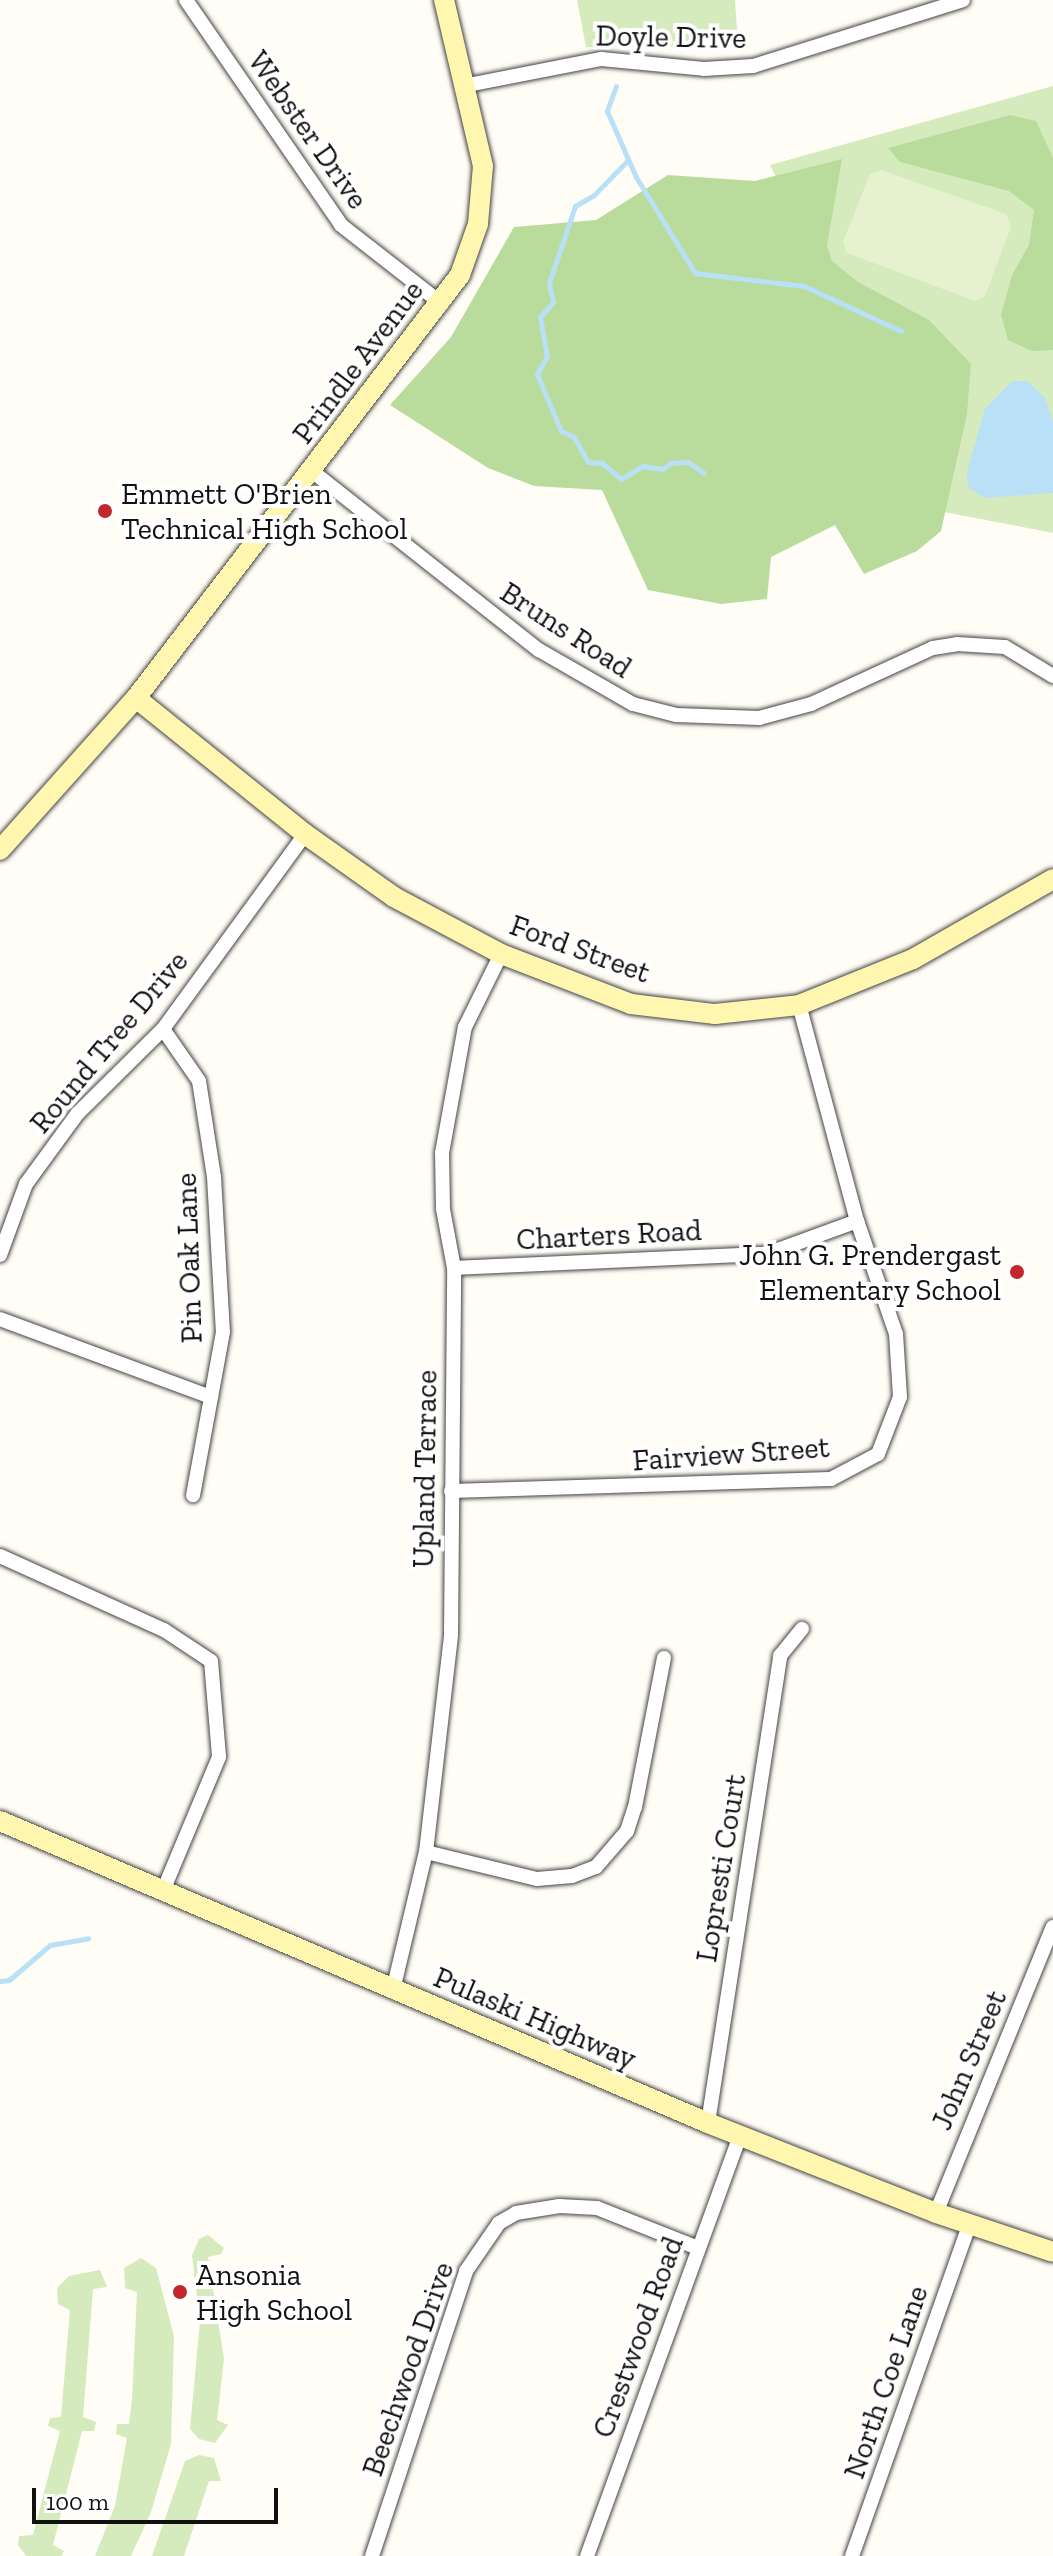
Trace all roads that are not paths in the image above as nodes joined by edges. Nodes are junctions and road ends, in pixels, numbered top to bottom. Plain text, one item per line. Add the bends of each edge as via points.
1 (186, 0) edge
2 (444, 0) edge
3 (955, 1) edge
4 (468, 85) junction
5 (442, 304) junction
6 (312, 471) junction
7 (1053, 676) edge
8 (136, 698) junction
9 (305, 834) junction
10 (0, 850) edge
11 (1053, 879) edge
12 (501, 954) junction
13 (799, 1005) junction
14 (163, 1029) junction
15 (857, 1221) junction
16 (0, 1255) edge
17 (454, 1268) junction
18 (0, 1319) edge
19 (211, 1397) junction
20 (451, 1491) junction
21 (193, 1495) dead end
22 (0, 1556) edge
23 (802, 1629) dead end
24 (664, 1658) dead end
25 (0, 1821) edge
26 (426, 1852) junction
27 (162, 1893) junction
28 (1053, 1927) edge
29 (393, 1990) junction
30 (708, 2123) junction
31 (740, 2136) junction
32 (936, 2213) junction
33 (969, 2225) junction
34 (698, 2248) junction
35 (1053, 2252) edge
36 (372, 2556) edge
37 (587, 2556) edge
38 (852, 2556) edge

1 - 5 street, Webster Drive via 341,225
2 - 4 main road, Prindle Avenue
3 - 4 street, Doyle Drive via 753,66 704,69 601,59
4 - 5 main road, Prindle Avenue via 480,142 482,195 472,246
5 - 6 main road, Prindle Avenue
6 - 7 street, Bruns Road via 539,650 633,704 676,715 759,718 811,704 933,648 957,644 1005,647
6 - 8 main road, Prindle Avenue
8 - 9 main road, Ford Street
8 - 10 main road, Prindle Avenue
9 - 12 main road, Ford Street via 394,897
9 - 14 street, Round Tree Drive
11 - 13 main road, Ford Street via 913,959
12 - 13 main road, Ford Street via 597,994 659,1009 715,1014
12 - 17 street, Upland Terrace via 465,1027 444,1138 443,1209
13 - 15 street, Fairview Street
14 - 16 street, Round Tree Drive via 78,1113 26,1184
14 - 19 street, Pin Oak Lane via 199,1081 214,1177 223,1332
15 - 17 street, Charters Road via 767,1254
15 - 20 street, Fairview Street via 896,1334 900,1397 878,1454 831,1479
17 - 20 street, Upland Terrace
18 - 19 street
19 - 21 street, Pin Oak Lane
20 - 26 street, Upland Terrace via 451,1635
22 - 27 street via 164,1630 211,1661 219,1757
23 - 30 street, Lopresti Court via 780,1656
24 - 26 street via 635,1807 627,1831 596,1867 572,1876 537,1879
25 - 27 main road, Pulaski Highway
26 - 29 street, Upland Terrace
27 - 29 main road, Pulaski Highway
28 - 32 street, John Street
29 - 30 main road, Pulaski Highway
30 - 31 main road, Pulaski Highway
31 - 32 main road, Pulaski Highway
31 - 34 street, Crestwood Road
32 - 33 main road, Pulaski Highway
33 - 35 main road, Pulaski Highway
33 - 38 street, North Coe Lane
34 - 36 street, Beechwood Drive via 597,2208 559,2206 516,2213 499,2223 466,2271
34 - 37 street, Crestwood Road

